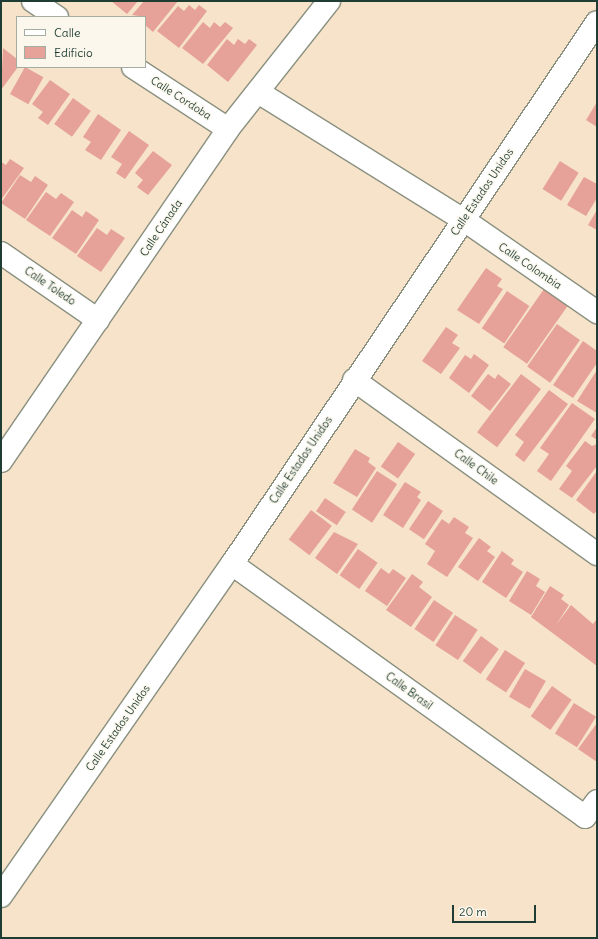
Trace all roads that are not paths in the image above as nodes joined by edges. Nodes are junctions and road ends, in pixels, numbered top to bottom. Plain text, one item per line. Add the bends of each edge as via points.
1 (33, 1) edge
2 (329, 1) edge
3 (56, 16) edge
4 (594, 31) edge
5 (136, 68) edge
6 (258, 92) junction
7 (228, 129) junction
8 (464, 220) junction
9 (1, 253) edge
10 (597, 312) edge
11 (98, 320) junction
12 (354, 380) junction
13 (1, 461) edge
14 (597, 554) edge
15 (232, 564) junction
16 (591, 809) edge
17 (1, 896) edge

1 - 3 street
2 - 6 street, Calle Cánada
4 - 8 street, Calle Estados Unidos
5 - 7 street, Calle Cordoba
6 - 7 street, Calle Cánada
6 - 8 street, Calle Colombia
7 - 11 street, Calle Cánada
8 - 10 street, Calle Colombia
8 - 12 street, Calle Estados Unidos
9 - 11 street, Calle Toledo
11 - 13 street, Calle Cánada
12 - 14 street, Calle Chile
12 - 15 street, Calle Estados Unidos
15 - 16 street, Calle Brasil
15 - 17 street, Calle Estados Unidos

